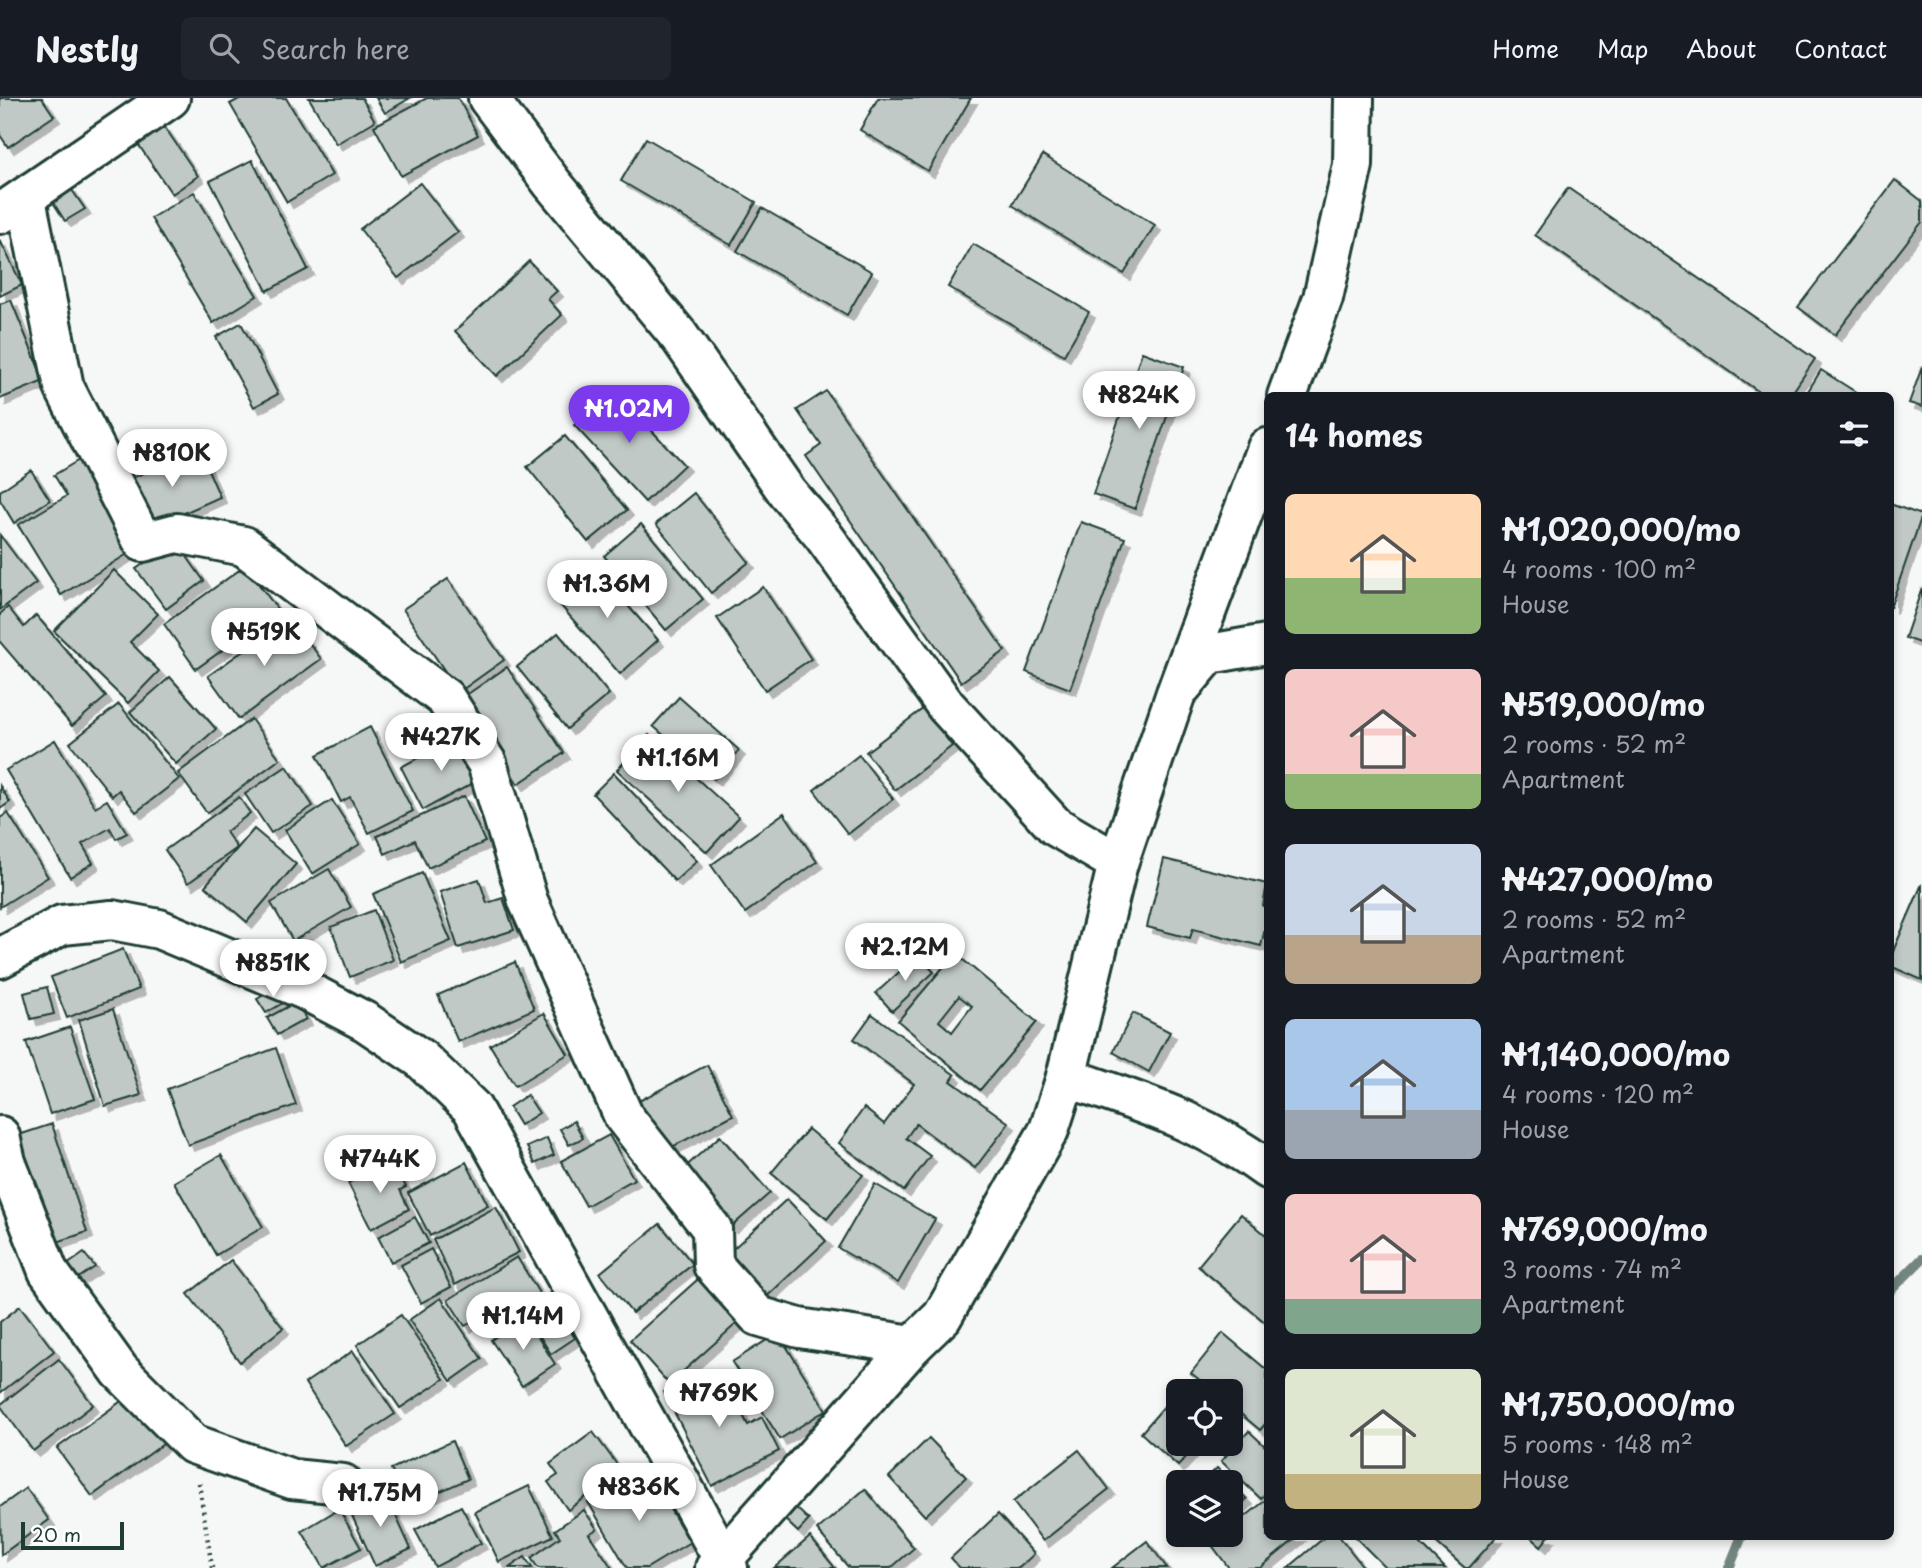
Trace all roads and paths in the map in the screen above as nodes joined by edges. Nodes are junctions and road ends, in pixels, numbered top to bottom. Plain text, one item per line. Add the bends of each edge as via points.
1 (170, 98) edge
2 (488, 98) edge
3 (1354, 98) edge
4 (13, 207) edge
5 (1288, 392) edge
6 (1264, 456) edge
7 (1264, 645) edge
8 (1176, 693) junction
9 (1118, 863) junction
10 (0, 958) edge
11 (1066, 1077) junction
12 (0, 1136) edge
13 (1264, 1167) edge
14 (913, 1345) junction
15 (194, 1444) junction
16 (343, 1484) dead end
17 (722, 1565) edge
18 (212, 1568) edge

1 - 4 street
2 - 9 street via 679,336 787,492 946,706 1055,826
3 - 5 street via 1353,165 1323,298
4 - 14 street via 64,387 143,542 177,533 244,545 445,698 487,762 528,901 624,1117 712,1229 713,1265 758,1316 799,1328
6 - 8 street
7 - 8 street via 1209,654
8 - 9 street
9 - 11 street
10 - 17 street via 62,925 112,920 159,929 305,990 366,1022 421,1059 472,1108
11 - 13 street via 1176,1115 1232,1142
11 - 14 street via 1049,1130 1029,1168 942,1317
12 - 15 street via 48,1271 120,1371
14 - 17 street
15 - 16 street via 292,1479
15 - 18 path

